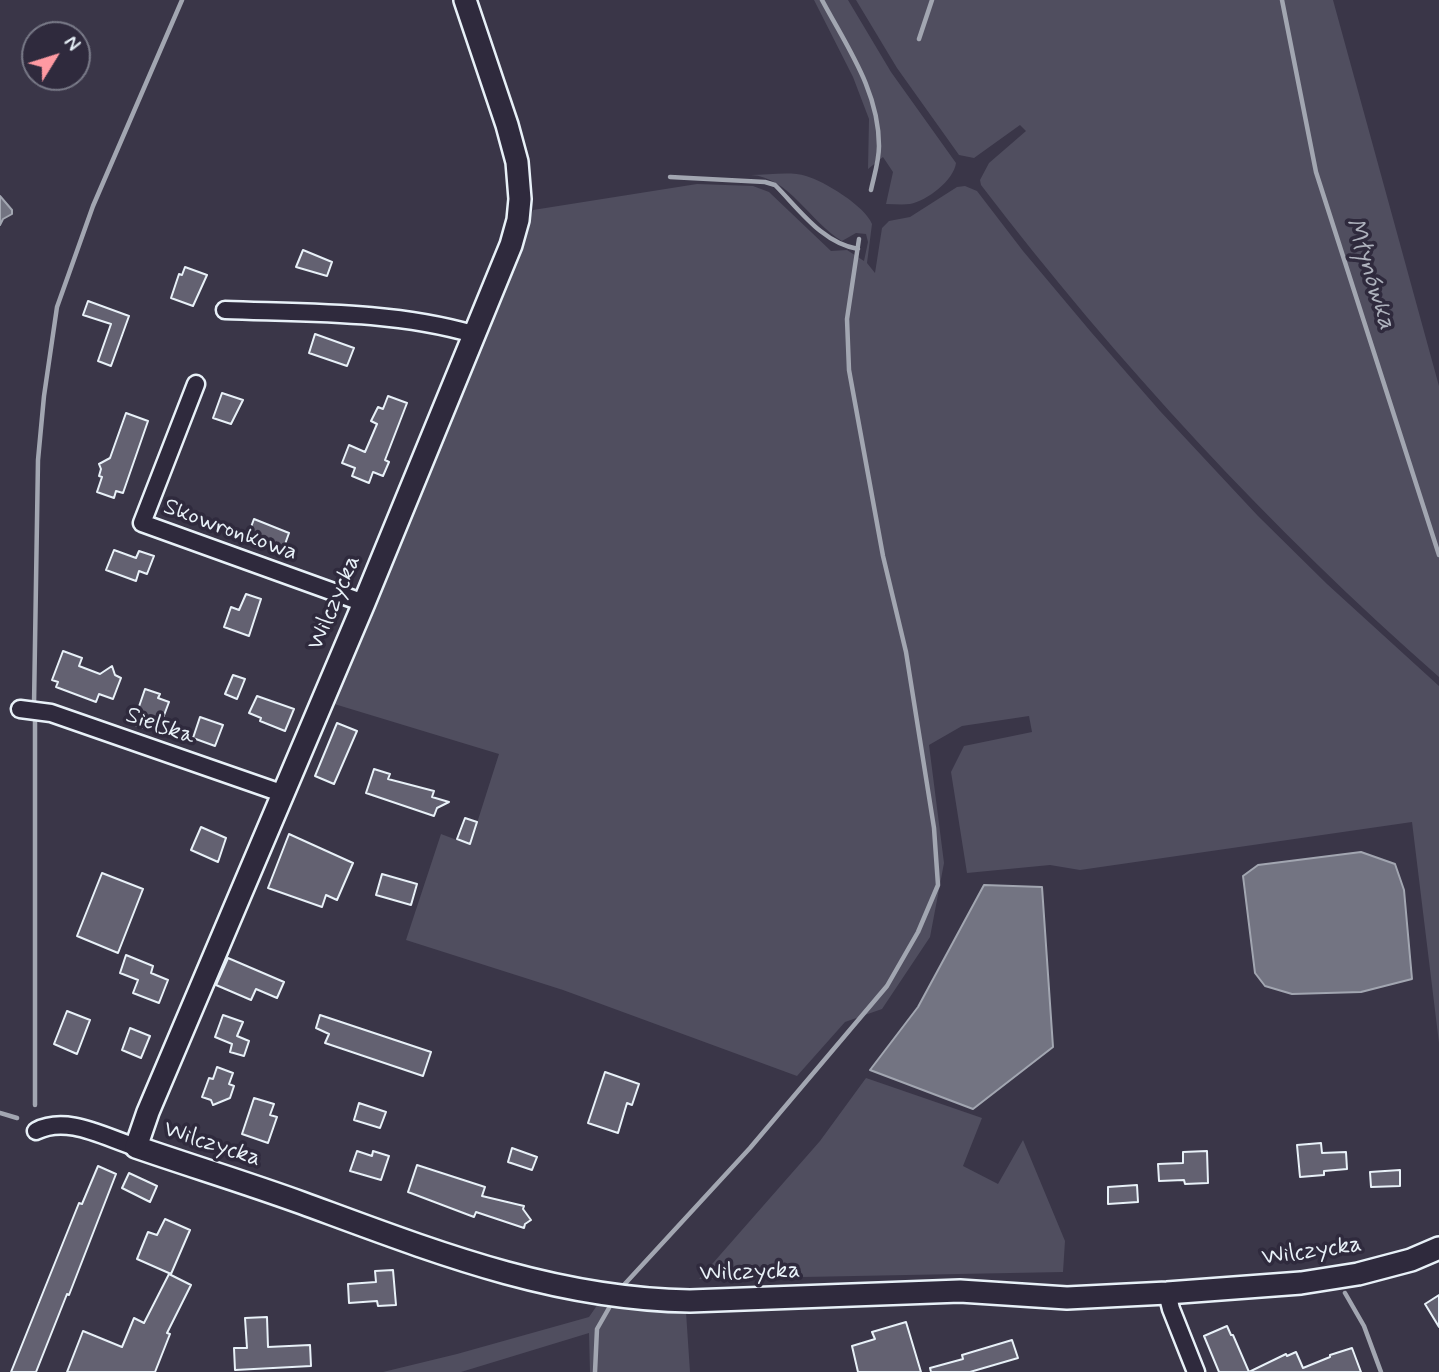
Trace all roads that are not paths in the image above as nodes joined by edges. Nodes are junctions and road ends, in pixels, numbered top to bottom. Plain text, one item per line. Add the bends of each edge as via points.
1 (465, 0) edge
2 (225, 310) dead end
3 (473, 334) junction
4 (197, 384) dead end
5 (364, 604) junction
6 (20, 709) dead end
7 (284, 794) junction
8 (36, 1131) dead end
9 (136, 1147) junction
10 (1439, 1248) edge
11 (1167, 1293) junction
12 (1196, 1372) edge

1 - 3 street, Wilczycka via 520,179 518,220 511,245
2 - 3 street via 393,319
3 - 5 street, Wilczycka
4 - 5 street, Skowronkowa via 142,523
5 - 7 street, Wilczycka
6 - 7 street, Sielska via 51,713
7 - 9 street, Wilczycka
8 - 9 street via 66,1124
9 - 11 street, Wilczycka via 493,1271 595,1293 690,1301 960,1291 1067,1298
10 - 11 street, Wilczycka via 1347,1276
11 - 12 street

